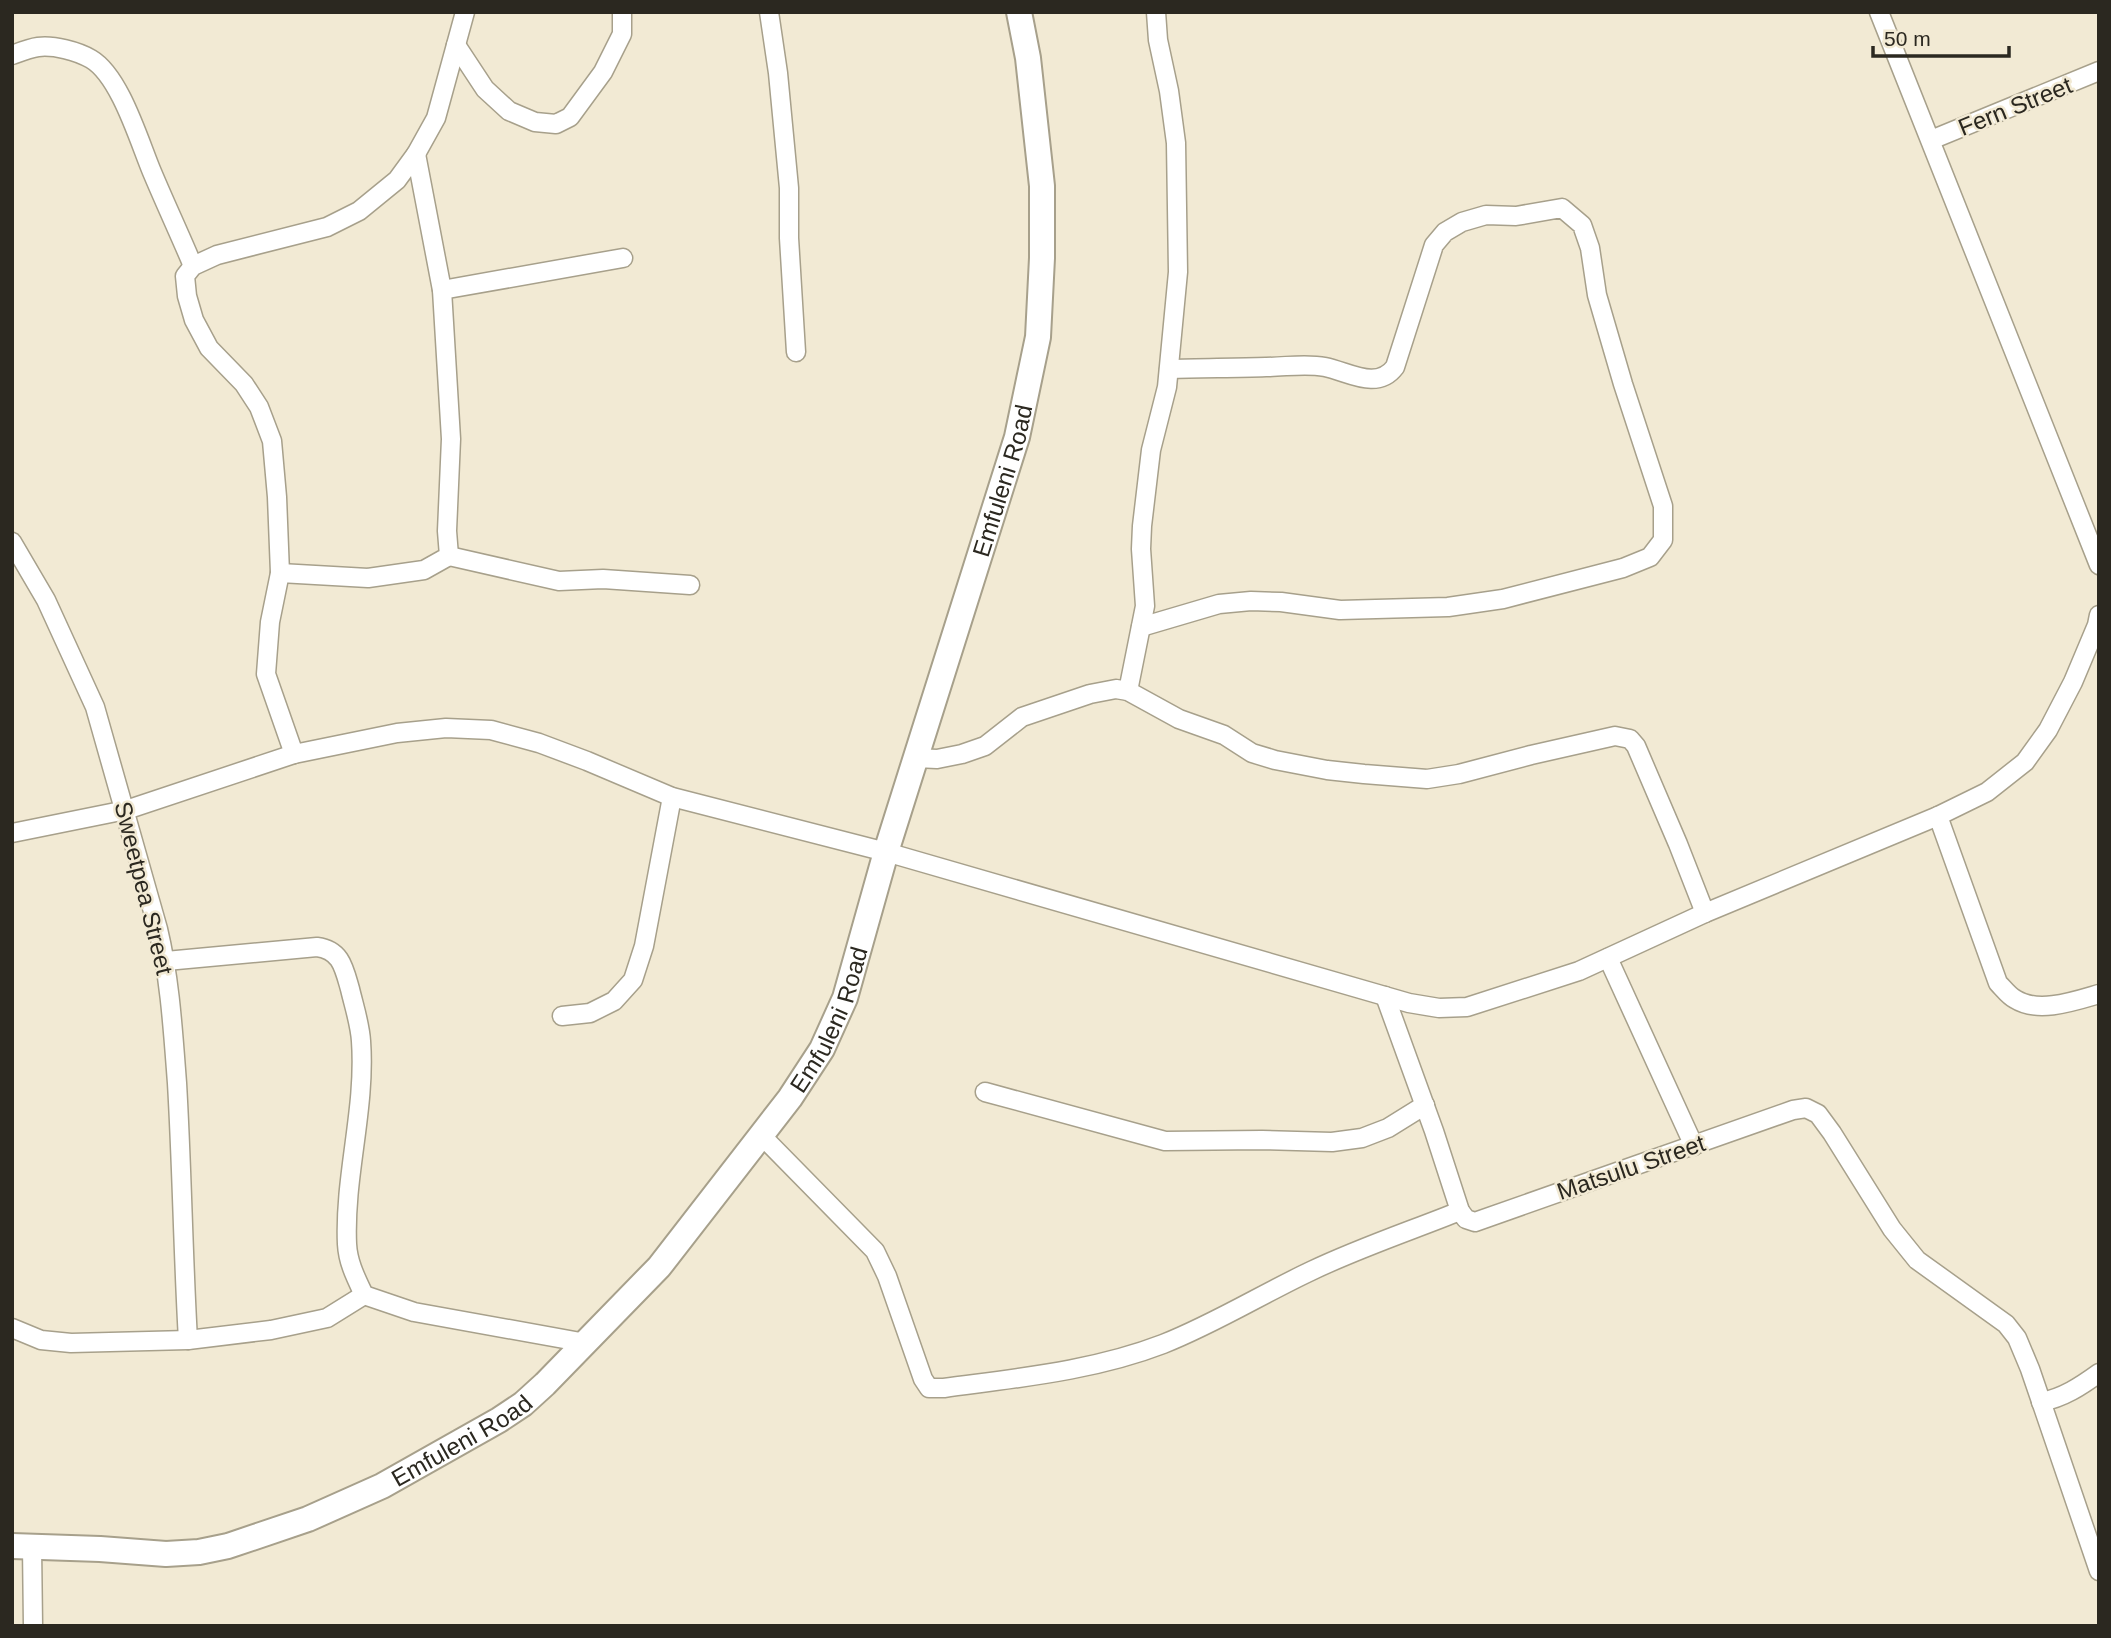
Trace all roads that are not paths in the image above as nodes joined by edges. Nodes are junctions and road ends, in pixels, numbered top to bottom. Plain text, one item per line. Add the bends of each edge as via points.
1 (466, 12) edge
2 (622, 12) edge
3 (769, 12) edge
4 (1019, 12) edge
5 (1156, 12) edge
6 (1879, 12) edge
7 (456, 45) junction
8 (12, 55) edge
9 (2099, 71) edge
10 (1931, 140) junction
11 (416, 153) junction
12 (623, 258) dead end
13 (193, 266) junction
14 (442, 290) junction
15 (796, 352) dead end
16 (1169, 369) junction
17 (12, 542) edge
18 (449, 556) junction
19 (2099, 565) edge
20 (280, 573) junction
21 (690, 584) dead end
22 (2099, 615) edge
23 (1141, 627) junction
24 (1128, 691) junction
25 (294, 754) junction
26 (916, 758) junction
27 (672, 797) junction
28 (126, 810) junction
29 (1938, 816) junction
30 (12, 833) edge
31 (886, 852) junction
32 (1705, 913) junction
33 (1608, 958) junction
34 (166, 961) junction
35 (2099, 993) edge
36 (1385, 996) junction
37 (562, 1016) dead end
38 (985, 1092) dead end
39 (1425, 1105) junction
40 (761, 1135) junction
41 (1694, 1146) junction
42 (1460, 1210) junction
43 (364, 1295) junction
44 (12, 1328) edge
45 (188, 1340) junction
46 (586, 1343) junction
47 (2099, 1373) edge
48 (2041, 1402) junction
49 (22, 1546) edge
50 (2099, 1571) edge
51 (33, 1626) edge

1 - 7 street
2 - 7 street via 622,34 603,72 570,117 556,124 535,122 509,111 485,89
3 - 15 street via 789,188
4 - 26 street, Emfuleni Road via 1042,186 1038,337 1017,437
5 - 16 street via 1176,143 1178,272
6 - 10 street
7 - 11 street via 436,118
8 - 13 street via 38,47 66,50 92,60 108,75
9 - 10 street, Fern Street
10 - 19 street
11 - 13 street via 397,180 359,211 327,227 217,255
11 - 14 street
12 - 14 street
13 - 20 street via 185,276 194,320 209,348 259,407 272,441
14 - 18 street via 451,439
16 - 23 street via 1142,526 1145,606
16 - 23 street via 1296,365 1383,378 1395,367 1434,246 1445,232 1486,215 1516,216 1562,208 1582,225 1590,248 1597,295 1663,506 1663,540 1650,556 1623,568 1503,598 1448,607 1340,610 1251,601 1219,604
17 - 28 street, Sweetpea Street via 46,600 95,707
18 - 20 street via 424,570 368,579
18 - 21 street via 559,582 603,579
20 - 25 street via 266,674
22 - 29 street via 2073,681 2025,762 1987,792
23 - 24 street
24 - 26 street via 1090,695 1023,717 985,746 962,754
24 - 32 street via 1179,719 1275,760 1401,778 1459,774 1615,736 1630,739
25 - 27 street via 397,733 491,730 587,761
25 - 28 street
26 - 31 street, Emfuleni Road
27 - 31 street
27 - 37 street via 633,980 614,1001 590,1013
28 - 30 street
28 - 34 street, Sweetpea Street
29 - 32 street
29 - 35 street via 1998,983 2015,999 2035,1006
31 - 36 street
31 - 40 street, Emfuleni Road via 836,1018 822,1049
32 - 33 street
33 - 36 street via 1467,1007 1439,1009
33 - 41 street
34 - 43 street via 317,947 337,955 361,1039 347,1246
34 - 45 street, Sweetpea Street via 179,1124
36 - 39 street
38 - 39 street via 1165,1140 1332,1142 1362,1138
39 - 42 street
40 - 42 street via 875,1251 929,1388 1039,1375 1163,1344 1312,1270
40 - 46 street, Emfuleni Road via 659,1267
41 - 42 street, Matsulu Street via 1475,1222
41 - 48 street, Matsulu Street via 1793,1110 1806,1108 1818,1114 1917,1260 2006,1324 2017,1338
43 - 45 street via 327,1318
43 - 46 street via 414,1312
44 - 45 street via 41,1340 71,1343
46 - 49 street, Emfuleni Road via 523,1405 382,1486 308,1519 199,1552
47 - 48 street via 2067,1394
48 - 50 street
49 - 51 street

